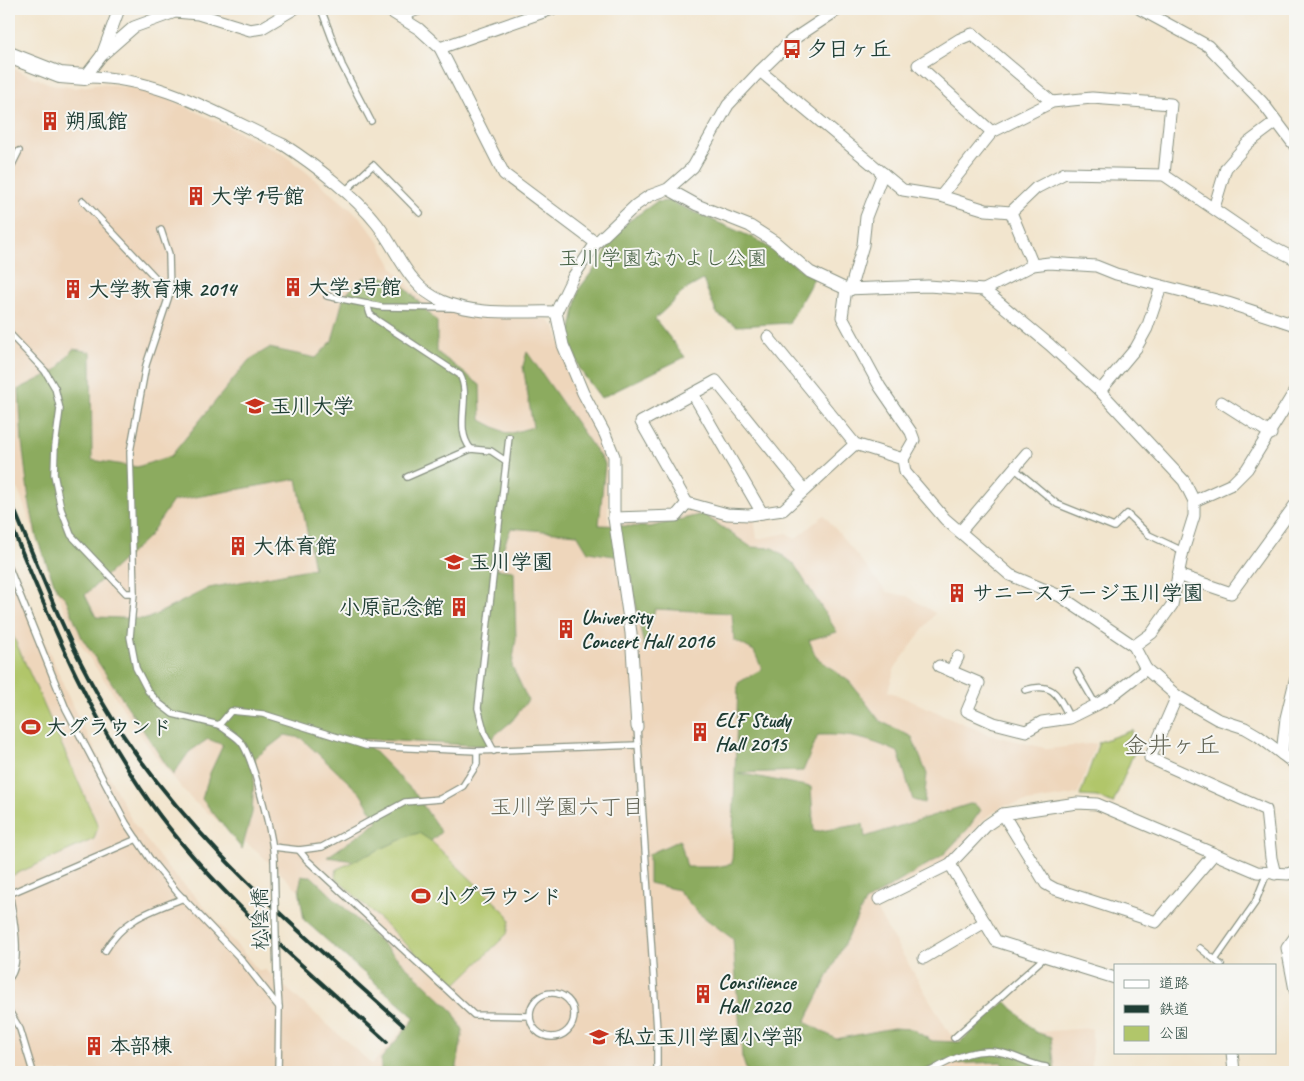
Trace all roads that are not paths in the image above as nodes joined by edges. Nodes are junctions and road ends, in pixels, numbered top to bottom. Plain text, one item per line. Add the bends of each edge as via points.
1 (119, 9) edge
2 (294, 9) edge
3 (321, 9) edge
4 (387, 9) edge
5 (419, 9) edge
6 (552, 9) edge
7 (839, 9) edge
8 (1146, 10) edge
9 (400, 16) junction
10 (440, 48) junction
11 (9, 55) edge
12 (102, 55) junction
13 (760, 71) junction
14 (85, 77) junction
15 (1052, 102) junction
16 (371, 121) dead end
17 (1276, 122) junction
18 (992, 132) junction
19 (1295, 145) edge
20 (19, 151) dead end
21 (9, 171) edge
22 (883, 173) junction
23 (1164, 175) junction
24 (668, 190) junction
25 (344, 192) junction
26 (941, 196) junction
27 (84, 201) dead end
28 (1214, 208) junction
29 (1011, 212) junction
30 (420, 213) dead end
31 (160, 230) dead end
32 (596, 243) junction
33 (1295, 259) edge
34 (1033, 265) junction
35 (1161, 287) junction
36 (848, 290) junction
37 (984, 290) junction
38 (170, 293) junction
39 (327, 296) dead end
40 (367, 304) junction
41 (465, 308) junction
42 (556, 312) junction
43 (1295, 325) edge
44 (9, 333) edge
45 (768, 337) dead end
46 (1100, 391) junction
47 (1295, 391) edge
48 (693, 394) junction
49 (1220, 402) dead end
50 (1270, 434) junction
51 (509, 437) dead end
52 (856, 444) junction
53 (471, 449) junction
54 (1027, 452) dead end
55 (903, 459) junction
56 (506, 461) junction
57 (1014, 468) junction
58 (407, 477) dead end
59 (804, 490) junction
60 (1194, 501) junction
61 (687, 503) junction
62 (1295, 504) edge
63 (762, 513) junction
64 (614, 518) junction
65 (960, 532) junction
66 (1183, 551) junction
67 (9, 568) edge
68 (1178, 575) junction
69 (134, 593) junction
70 (1134, 646) junction
71 (958, 656) dead end
72 (939, 666) dead end
73 (1146, 669) junction
74 (951, 671) junction
75 (1077, 672) dead end
76 (1295, 682) edge
77 (1025, 690) dead end
78 (1177, 696) junction
79 (1096, 705) junction
80 (1070, 718) junction
81 (219, 724) junction
82 (637, 728) joint
83 (638, 745) junction
84 (477, 751) junction
85 (494, 751) junction
86 (1282, 754) junction
87 (1295, 764) edge
88 (1003, 814) junction
89 (136, 839) junction
90 (273, 847) junction
91 (299, 850) junction
92 (1214, 854) junction
93 (950, 864) junction
94 (1295, 871) edge
95 (1271, 874) junction
96 (9, 894) edge
97 (184, 898) junction
98 (879, 899) dead end
99 (985, 922) junction
100 (1295, 937) edge
101 (1200, 948) dead end
102 (105, 951) dead end
103 (1046, 956) junction
104 (924, 958) dead end
105 (1215, 960) junction
106 (1220, 964) edge
107 (9, 978) edge
108 (1114, 978) edge
109 (1295, 990) edge
110 (279, 1007) junction
111 (9, 1011) edge
112 (530, 1016) junction
113 (954, 1038) dead end
114 (1232, 1054) edge
115 (1046, 1067) dead end
116 (34, 1072) edge
117 (278, 1072) edge
118 (657, 1072) edge
119 (930, 1072) edge
120 (1234, 1072) edge

1 - 12 street
2 - 12 street via 262,28 250,30 198,14 175,12 134,27
3 - 16 lane via 339,58
4 - 9 street
5 - 9 street
6 - 10 street
7 - 13 street via 792,40
8 - 17 street via 1208,46 1262,102
9 - 10 street
10 - 32 street via 504,174
11 - 14 street via 60,75
12 - 14 street
13 - 22 street
13 - 24 street via 728,105 693,167
14 - 25 street via 138,82 183,98 284,145
15 - 18 street
15 - 18 street via 972,34 918,65
15 - 23 street via 1092,98 1171,104
17 - 19 street
17 - 28 street via 1248,143 1226,168
18 - 26 street
20 - 21 lane
22 - 26 street via 903,190
22 - 36 street via 866,217 863,245
23 - 28 street
23 - 29 street via 1064,173 1036,188
24 - 32 street via 642,200
24 - 36 street via 750,226 775,242 804,268
25 - 30 lane via 373,165
25 - 41 street via 378,225 407,273 420,287 443,302
26 - 29 street via 986,210
27 - 38 lane
28 - 33 street via 1262,242
29 - 34 street
31 - 38 lane via 169,254
32 - 42 street via 573,276
34 - 35 street via 1096,266
34 - 37 street
35 - 43 street via 1228,303
35 - 46 street via 1147,328 1136,348
36 - 37 street via 928,286
36 - 55 street via 842,317 880,387 914,440
37 - 46 street
38 - 69 lane via 146,365 130,452
39 - 40 lane
40 - 41 lane
40 - 53 lane via 370,314 377,320 460,374 465,384 463,428 466,443
41 - 42 street
42 - 64 street via 564,345 583,394 611,445 614,456
44 - 69 lane via 45,372 55,388 60,409 54,474 61,509 71,535 126,593
45 - 52 street
46 - 60 street via 1178,474
47 - 50 street
48 - 59 street via 716,381
48 - 61 street via 641,422
48 - 63 street
49 - 50 street
50 - 60 street via 1247,469 1232,484
51 - 56 lane
52 - 55 street
52 - 59 street
53 - 56 lane via 492,451
53 - 58 lane
54 - 57 street
55 - 65 street via 906,472
56 - 85 lane via 478,708 485,734
57 - 65 street
57 - 66 lane via 1057,504 1114,527 1127,514 1149,535
59 - 63 street via 782,510
60 - 66 street via 1194,516
61 - 63 street via 727,514
61 - 64 street via 676,516
62 - 68 street via 1230,593
64 - 82 street via 631,633
65 - 70 street via 1010,574 1060,596
66 - 68 street
67 - 89 lane via 66,709
68 - 70 street via 1172,605 1152,633
69 - 81 lane via 130,637 136,668 148,691 173,714
70 - 73 street
71 - 74 street
72 - 74 street
73 - 78 street
73 - 79 street
74 - 80 street via 979,684 967,710 994,723 1026,731 1042,722
75 - 79 lane
76 - 86 street via 1289,701
77 - 80 lane via 1040,686 1056,692
78 - 86 street via 1217,719 1245,728
78 - 95 street via 1150,758 1266,810
79 - 80 street
81 - 84 lane via 232,711 239,710 263,714 366,746
81 - 90 lane, 松陰橋 via 241,742 258,785
82 - 83 lane
83 - 85 lane
83 - 118 lane
84 - 85 lane
84 - 91 lane via 477,764 463,786 440,799 405,802 322,847
86 - 87 street
88 - 92 street via 1076,803 1097,804
88 - 92 street via 1046,884 1156,922
88 - 93 street via 986,825
89 - 96 lane
89 - 97 lane
90 - 91 lane
90 - 110 lane, 松陰橋, bridge
91 - 112 lane via 474,1016
92 - 95 street via 1257,872
93 - 98 street
93 - 99 street
94 - 95 street
95 - 105 lane
96 - 107 lane via 15,926 15,964
97 - 102 lane via 137,917 114,936
97 - 110 lane via 240,958
99 - 103 street via 996,941
99 - 104 street
100 - 109 street via 1287,948
101 - 105 lane
103 - 108 street
103 - 113 lane
105 - 106 lane
110 - 117 lane, 松陰橋
111 - 116 lane via 20,1029
112 - 112 lane via 535,1000 549,992 569,1001 574,1015 569,1029 558,1037 538,1032
114 - 120 street
115 - 119 lane via 992,1050 977,1050

